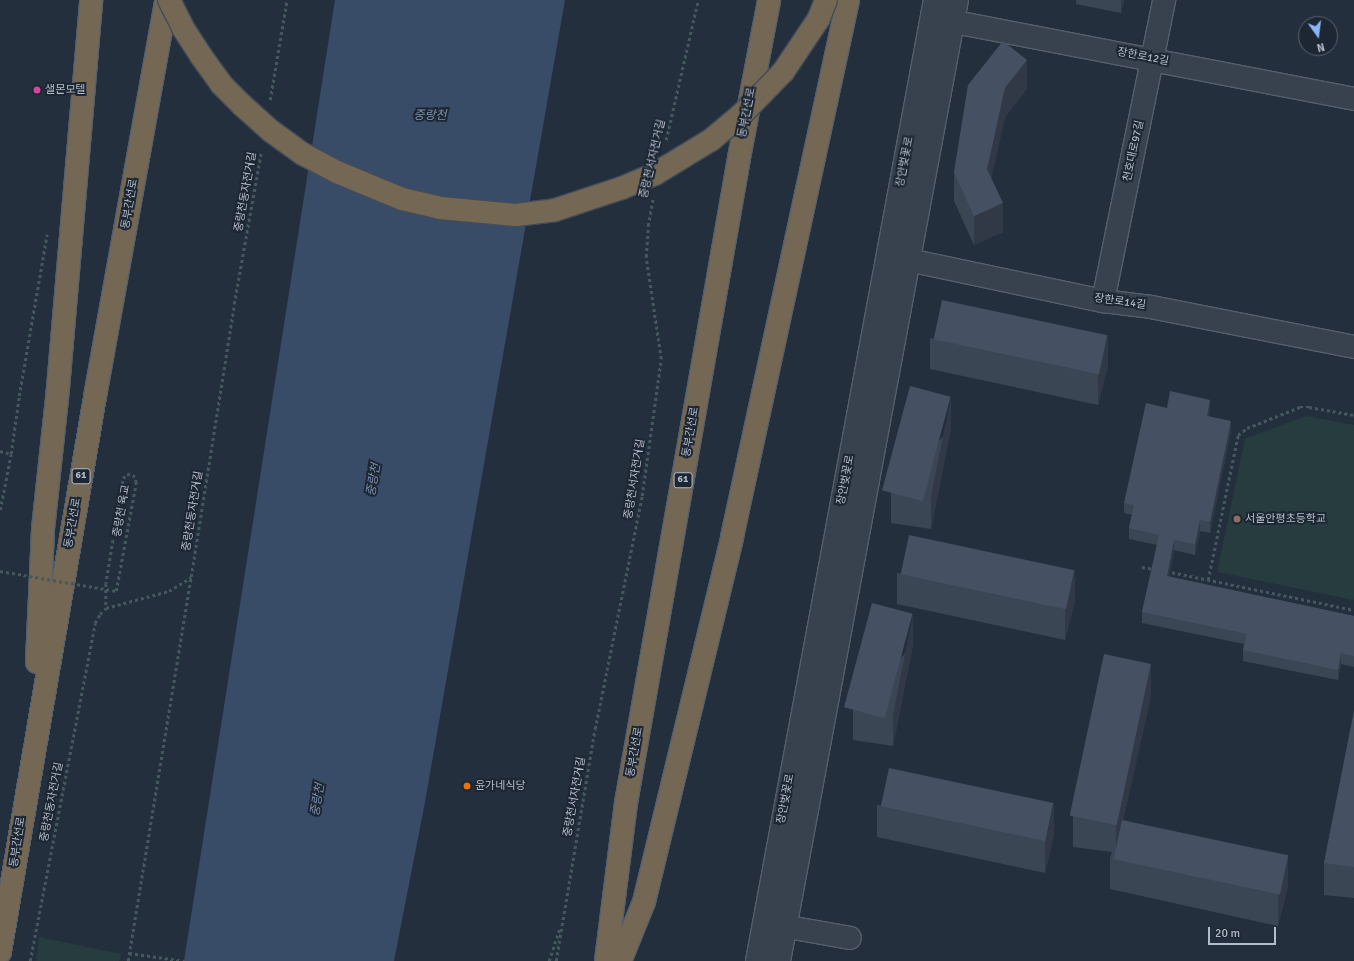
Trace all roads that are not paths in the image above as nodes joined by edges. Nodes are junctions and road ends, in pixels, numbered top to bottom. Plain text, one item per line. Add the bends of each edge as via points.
1 (91, 0) edge
2 (168, 0) edge
3 (769, 0) edge
4 (826, 0) edge
5 (848, 0) edge
6 (957, 0) edge
7 (1164, 0) edge
8 (933, 9) edge
9 (953, 22) junction
10 (1153, 59) junction
11 (1354, 100) edge
12 (887, 256) junction
13 (908, 260) junction
14 (1103, 301) junction
15 (1354, 347) edge
16 (33, 752) junction
17 (764, 922) junction
18 (786, 926) junction
19 (850, 938) dead end
20 (0, 952) edge
21 (606, 961) edge
22 (620, 961) edge
23 (756, 961) edge
24 (779, 961) edge

1 - 16 highway via 58,388 43,529
2 - 4 highway, bridge via 183,28 221,84 271,131 303,154 337,172 402,199 440,208 516,215 555,210 622,188 654,174 711,140 740,116 783,72 818,20
2 - 16 highway, 동부간선로 / 61
3 - 21 highway, 동부간선로 / 61 via 736,174 628,795
5 - 22 highway via 732,537 644,902
6 - 9 street, 장안벚꽃로
7 - 10 street, 천호대로97길
8 - 9 street, 장한로12길
8 - 12 street, 장안벚꽃로
9 - 10 street, 장한로12길
9 - 13 street, 장안벚꽃로
10 - 11 street, 장한로12길
10 - 14 street, 천호대로97길
12 - 13 street, 장한로14길
12 - 17 street, 장안벚꽃로
13 - 14 street, 장한로14길
13 - 18 street, 장안벚꽃로
14 - 15 street, 장한로14길 via 1151,307
16 - 20 highway, 동부간선로 / 61
17 - 18 street
17 - 23 street, 장안벚꽃로
18 - 19 street
18 - 24 street, 장안벚꽃로

